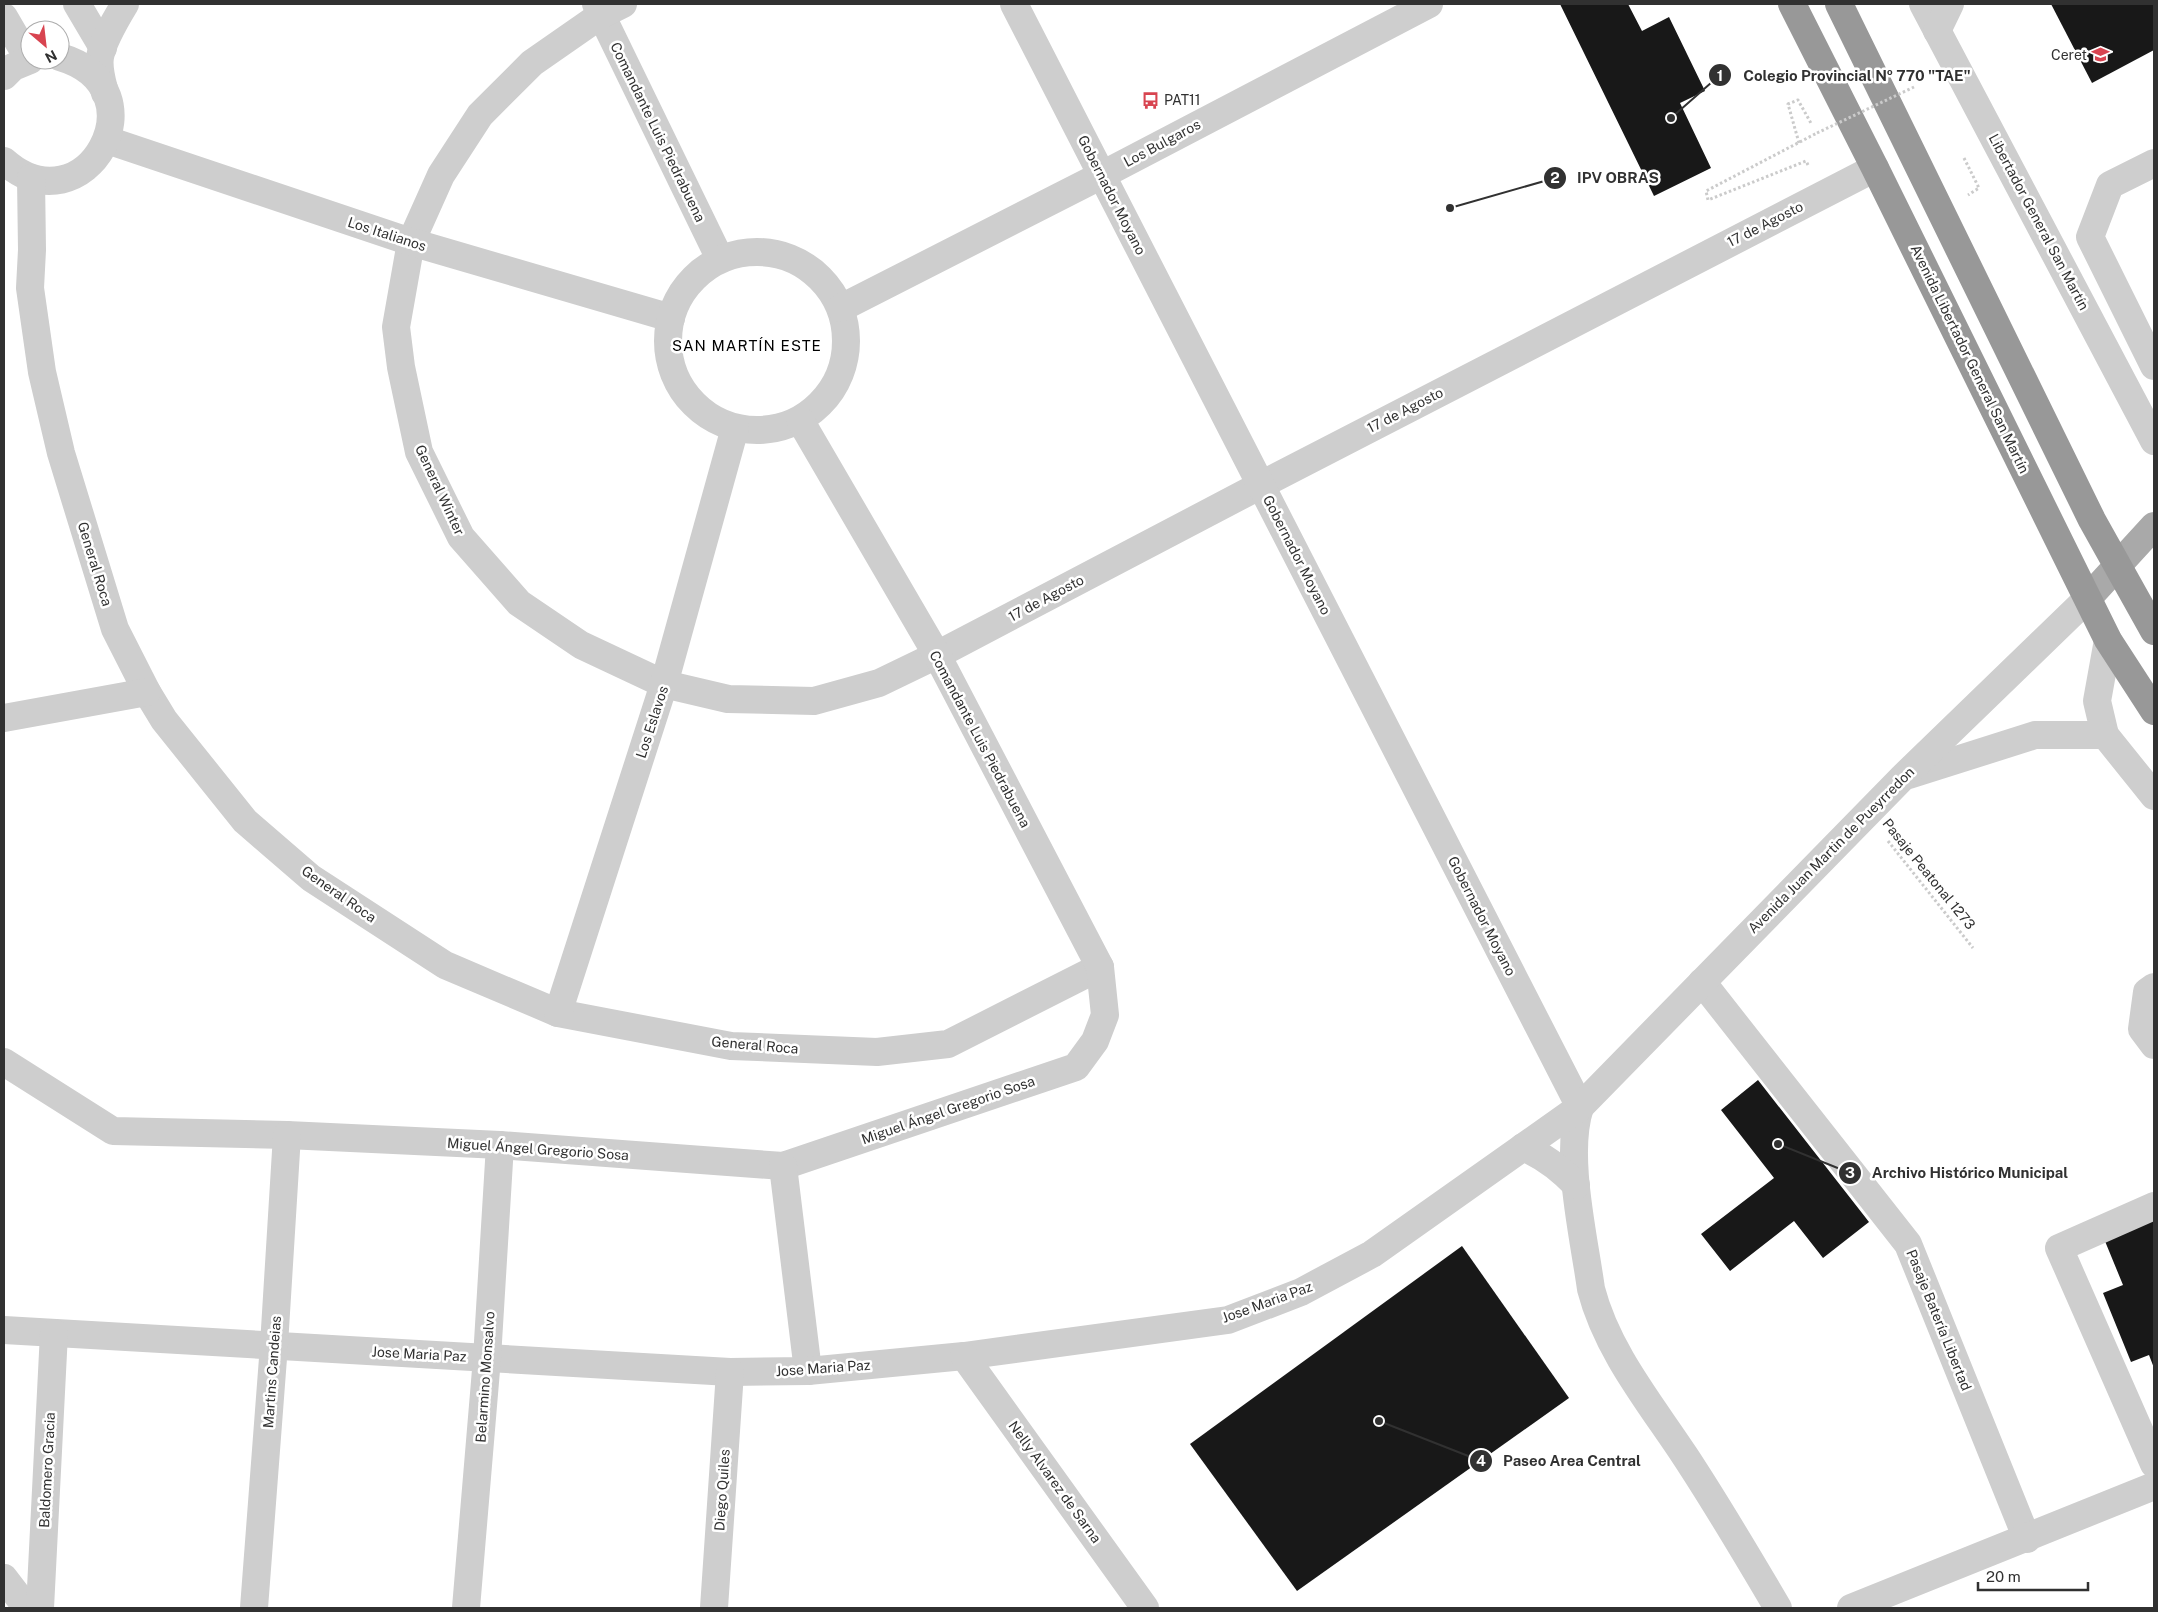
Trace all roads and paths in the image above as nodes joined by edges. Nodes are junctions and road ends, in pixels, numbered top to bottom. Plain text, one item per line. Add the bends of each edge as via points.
1 (77, 4) edge
2 (125, 4) edge
3 (1014, 4) edge
4 (1429, 4) edge
5 (1792, 4) edge
6 (1838, 4) edge
7 (1923, 4) edge
8 (1950, 4) edge
9 (607, 8) edge
10 (4, 17) edge
11 (1937, 31) junction
12 (20, 43) edge
13 (103, 48) junction
14 (70, 60) edge
15 (20, 65) edge
16 (4, 76) edge
17 (105, 94) junction
18 (1918, 96) dead end
19 (1812, 125) dead end
20 (107, 140) junction
21 (1799, 143) junction
22 (1963, 156) dead end
23 (4, 161) edge
24 (2154, 163) edge
25 (1875, 168) junction
26 (1102, 175) junction
27 (30, 178) junction
28 (1962, 188) dead end
29 (1820, 196) junction
30 (411, 242) junction
31 (720, 260) junction
32 (841, 308) junction
33 (670, 318) junction
34 (2154, 366) edge
35 (800, 420) junction
36 (734, 428) junction
37 (2154, 441) edge
38 (1261, 485) junction
39 (2154, 526) edge
40 (2118, 566) junction
41 (2088, 598) junction
42 (2154, 631) edge
43 (2108, 640) junction
44 (937, 655) junction
45 (664, 684) junction
46 (147, 692) junction
47 (2154, 711) edge
48 (4, 718) edge
49 (2105, 735) junction
50 (1903, 776) junction
51 (2154, 796) edge
52 (1866, 814) junction
53 (1973, 948) dead end
54 (1100, 966) junction
55 (1702, 982) junction
56 (2154, 987) edge
57 (558, 1012) junction
58 (2154, 1044) edge
59 (4, 1062) edge
60 (1076, 1067) joint
61 (1580, 1107) junction
62 (286, 1135) junction
63 (500, 1146) junction
64 (1523, 1147) junction
65 (783, 1166) junction
66 (1576, 1185) junction
67 (2154, 1206) edge
68 (5, 1329) edge
69 (54, 1332) junction
70 (274, 1345) junction
71 (964, 1356) junction
72 (486, 1358) junction
73 (808, 1371) junction
74 (730, 1372) junction
75 (2154, 1464) edge
76 (2154, 1486) edge
77 (2027, 1539) junction
78 (4, 1578) edge
79 (27, 1608) edge
80 (40, 1608) edge
81 (254, 1608) edge
82 (466, 1608) edge
83 (714, 1608) edge
84 (1145, 1608) edge
85 (1778, 1608) edge
86 (1851, 1608) edge

1 - 13 street
2 - 13 street
3 - 26 street, Gobernador Moyano
4 - 26 street, Los Bulgaros
5 - 25 highway, Avenida Libertador General San Martín
6 - 40 highway via 2092,520
7 - 11 street, Libertador General San Martín
8 - 11 street
9 - 30 street, General Winter via 532,63 480,116 441,175
9 - 31 street, Comandante Luis Piedrabuena
10 - 12 street
11 - 37 street, Libertador General San Martín
13 - 17 street via 100,67
14 - 17 street via 86,69 100,83
15 - 16 street
17 - 20 street via 111,121
18 - 21 path, bridge via 1914,87
19 - 21 path via 1798,100 1788,104
20 - 27 street via 98,156 68,178 49,181
20 - 30 street, Los Italianos
21 - 29 path via 1706,191 1708,200 1806,161
22 - 28 path via 1979,188 1966,196
23 - 27 street
24 - 34 street via 2110,185 2090,237
25 - 29 street, 17 de Agosto
25 - 41 highway, Avenida Libertador General San Martín
26 - 32 street, Los Bulgaros
26 - 38 street, Gobernador Moyano
27 - 46 street, General Roca via 30,288 42,372 59,444 115,629
29 - 38 street, 17 de Agosto
30 - 33 street, Los Italianos
30 - 45 street, General Winter via 396,327 401,367 419,452 461,537 519,603 580,645
31 - 32 street via 748,252 777,254 804,264 825,282
31 - 33 street via 698,274 681,294
32 - 35 street via 847,333 845,359 836,384 820,404
33 - 36 street via 668,346 674,374 688,398 709,417
35 - 36 street via 779,428 756,431
35 - 44 street, Comandante Luis Piedrabuena
36 - 45 street, Los Eslavos
38 - 44 street, 17 de Agosto
38 - 61 street, Gobernador Moyano
39 - 40 main road
40 - 41 main road
40 - 42 highway
41 - 43 highway, Avenida Libertador General San Martín
41 - 50 street, Avenida Juan Martin de Pueyrredon
43 - 47 highway, Avenida Libertador General San Martín
43 - 49 street via 2097,701
44 - 45 street, General Winter via 879,684 814,701 728,699
44 - 54 street, Comandante Luis Piedrabuena
45 - 57 street, Los Eslavos
46 - 48 street
46 - 57 street, General Roca via 164,720 245,821 312,878 445,965
49 - 50 street via 2035,735
49 - 51 street
50 - 52 street, Avenida Juan Martin de Pueyrredon
52 - 53 path, Pasaje Peatonal 1273
52 - 55 street, Avenida Juan Martin de Pueyrredon
54 - 57 street, General Roca via 948,1044 878,1052 731,1046
54 - 60 street, Comandante Luis Piedrabuena via 1105,1015 1095,1042
55 - 61 street, Avenida Juan Martin de Pueyrredon
55 - 77 street, Pasaje Batería Libertad via 1908,1244
56 - 58 street via 2147,992 2142,1029
59 - 62 street, Miguel Ángel Gregorio Sosa via 113,1131
60 - 65 street, Miguel Ángel Gregorio Sosa
61 - 64 street, Jose Maria Paz
61 - 66 street via 1574,1134
62 - 63 street, Miguel Ángel Gregorio Sosa
62 - 70 street, Martins Candeias
63 - 65 street, Miguel Ángel Gregorio Sosa
63 - 72 street, Belarmino Monsalvo
64 - 66 street via 1552,1163
64 - 71 street, Jose Maria Paz via 1372,1254 1301,1292 1228,1320
65 - 73 street
66 - 85 street via 1591,1289 1610,1341 1726,1517
67 - 75 street via 2059,1248
68 - 69 street, Jose Maria Paz
69 - 70 street, Jose Maria Paz
69 - 80 street, Baldomero Gracia
70 - 72 street, Jose Maria Paz
70 - 81 street, Martins Candeias
71 - 73 street, Jose Maria Paz
71 - 84 street, Nelly Alvarez de Sarna
72 - 74 street, Jose Maria Paz
72 - 82 street, Belarmino Monsalvo
73 - 74 street, Jose Maria Paz
74 - 83 street, Diego Quiles
76 - 77 street
77 - 86 street
78 - 79 street

